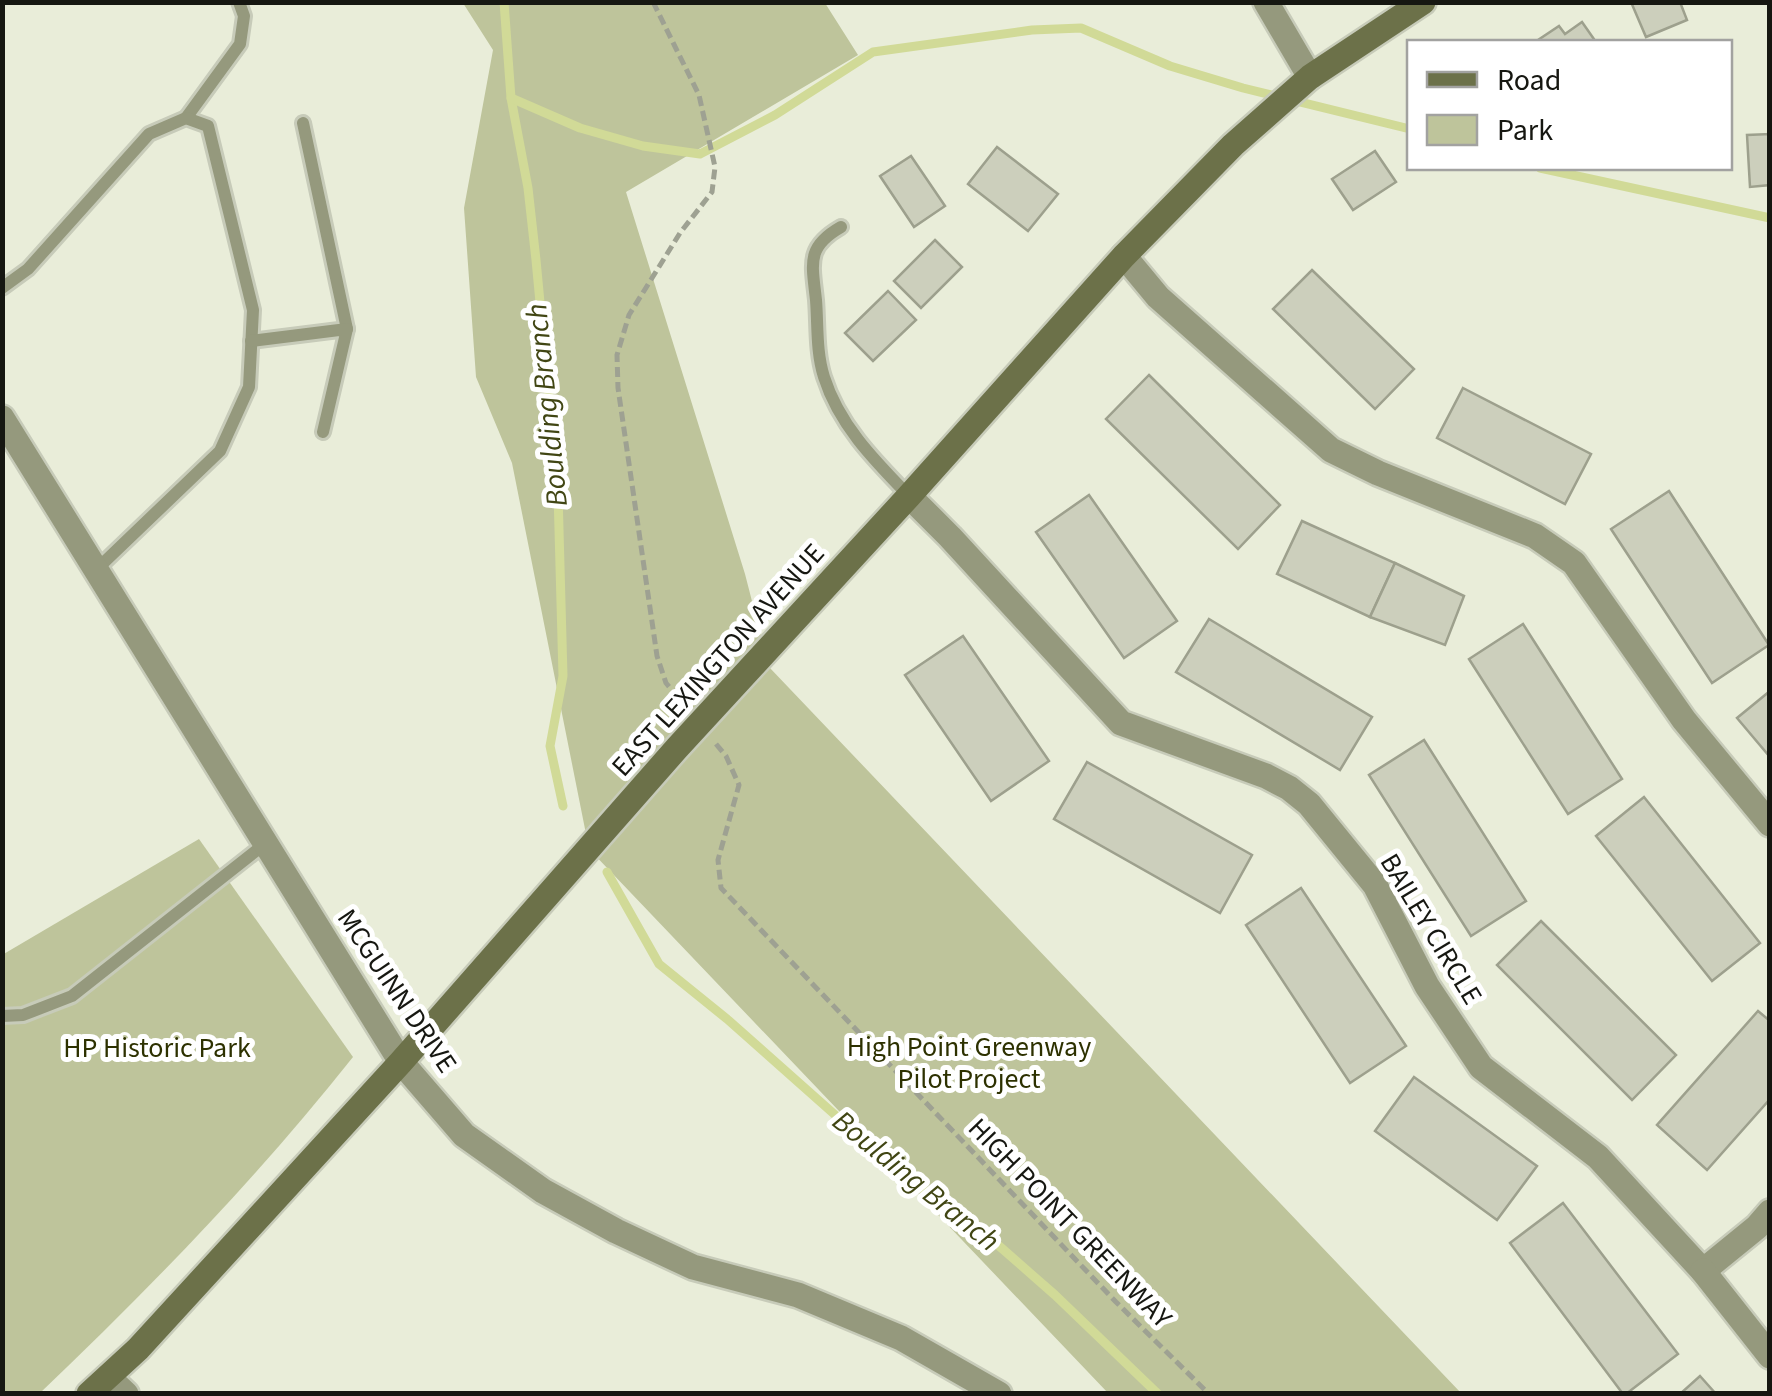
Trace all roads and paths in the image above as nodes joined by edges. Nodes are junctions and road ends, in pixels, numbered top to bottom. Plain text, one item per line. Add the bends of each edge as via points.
1 (239, 2) edge
2 (653, 2) edge
3 (1266, 2) edge
4 (1423, 2) edge
5 (1310, 77) junction
6 (186, 118) junction
7 (303, 123) dead end
8 (841, 227) dead end
9 (1124, 256) junction
10 (2, 288) edge
11 (346, 329) junction
12 (251, 341) junction
13 (2, 418) edge
14 (323, 432) dead end
15 (909, 496) junction
16 (97, 570) junction
17 (684, 703) dead end
18 (715, 742) dead end
19 (1770, 824) edge
20 (266, 844) junction
21 (2, 1016) edge
22 (401, 1062) junction
23 (1770, 1212) edge
24 (1704, 1271) junction
25 (1770, 1356) edge
26 (108, 1388) edge
27 (999, 1394) edge
28 (1210, 1394) edge

1 - 6 lane via 240,44
2 - 17 path via 699,96 715,167 712,192 629,314 616,355 657,656 666,684
3 - 5 street
4 - 5 main road, EAST LEXINGTON AVENUE
5 - 9 main road, EAST LEXINGTON AVENUE
6 - 10 lane via 149,134
6 - 12 lane via 208,126 254,310
7 - 11 lane
8 - 15 lane via 817,246 813,260 824,378 853,434
9 - 15 main road, EAST LEXINGTON AVENUE
9 - 19 street via 1158,297 1331,450 1535,536 1574,563 1684,720
11 - 12 lane
11 - 14 lane
12 - 16 lane via 249,388 220,451
13 - 16 street, MCGUINN DRIVE
15 - 22 main road, EAST LEXINGTON AVENUE
15 - 24 street, BAILEY CIRCLE via 1121,723 1266,776 1309,804 1375,885 1427,986 1481,1067 1598,1157
16 - 20 street, MCGUINN DRIVE
18 - 28 path, HIGH POINT GREENWAY via 738,785 718,860 721,888
20 - 21 lane via 72,996
20 - 22 street, MCGUINN DRIVE
22 - 26 main road, EAST LEXINGTON AVENUE
22 - 27 street, MCGUINN DRIVE via 464,1135 543,1191 693,1267 798,1295 901,1338
23 - 24 street
24 - 25 street, BAILEY CIRCLE

